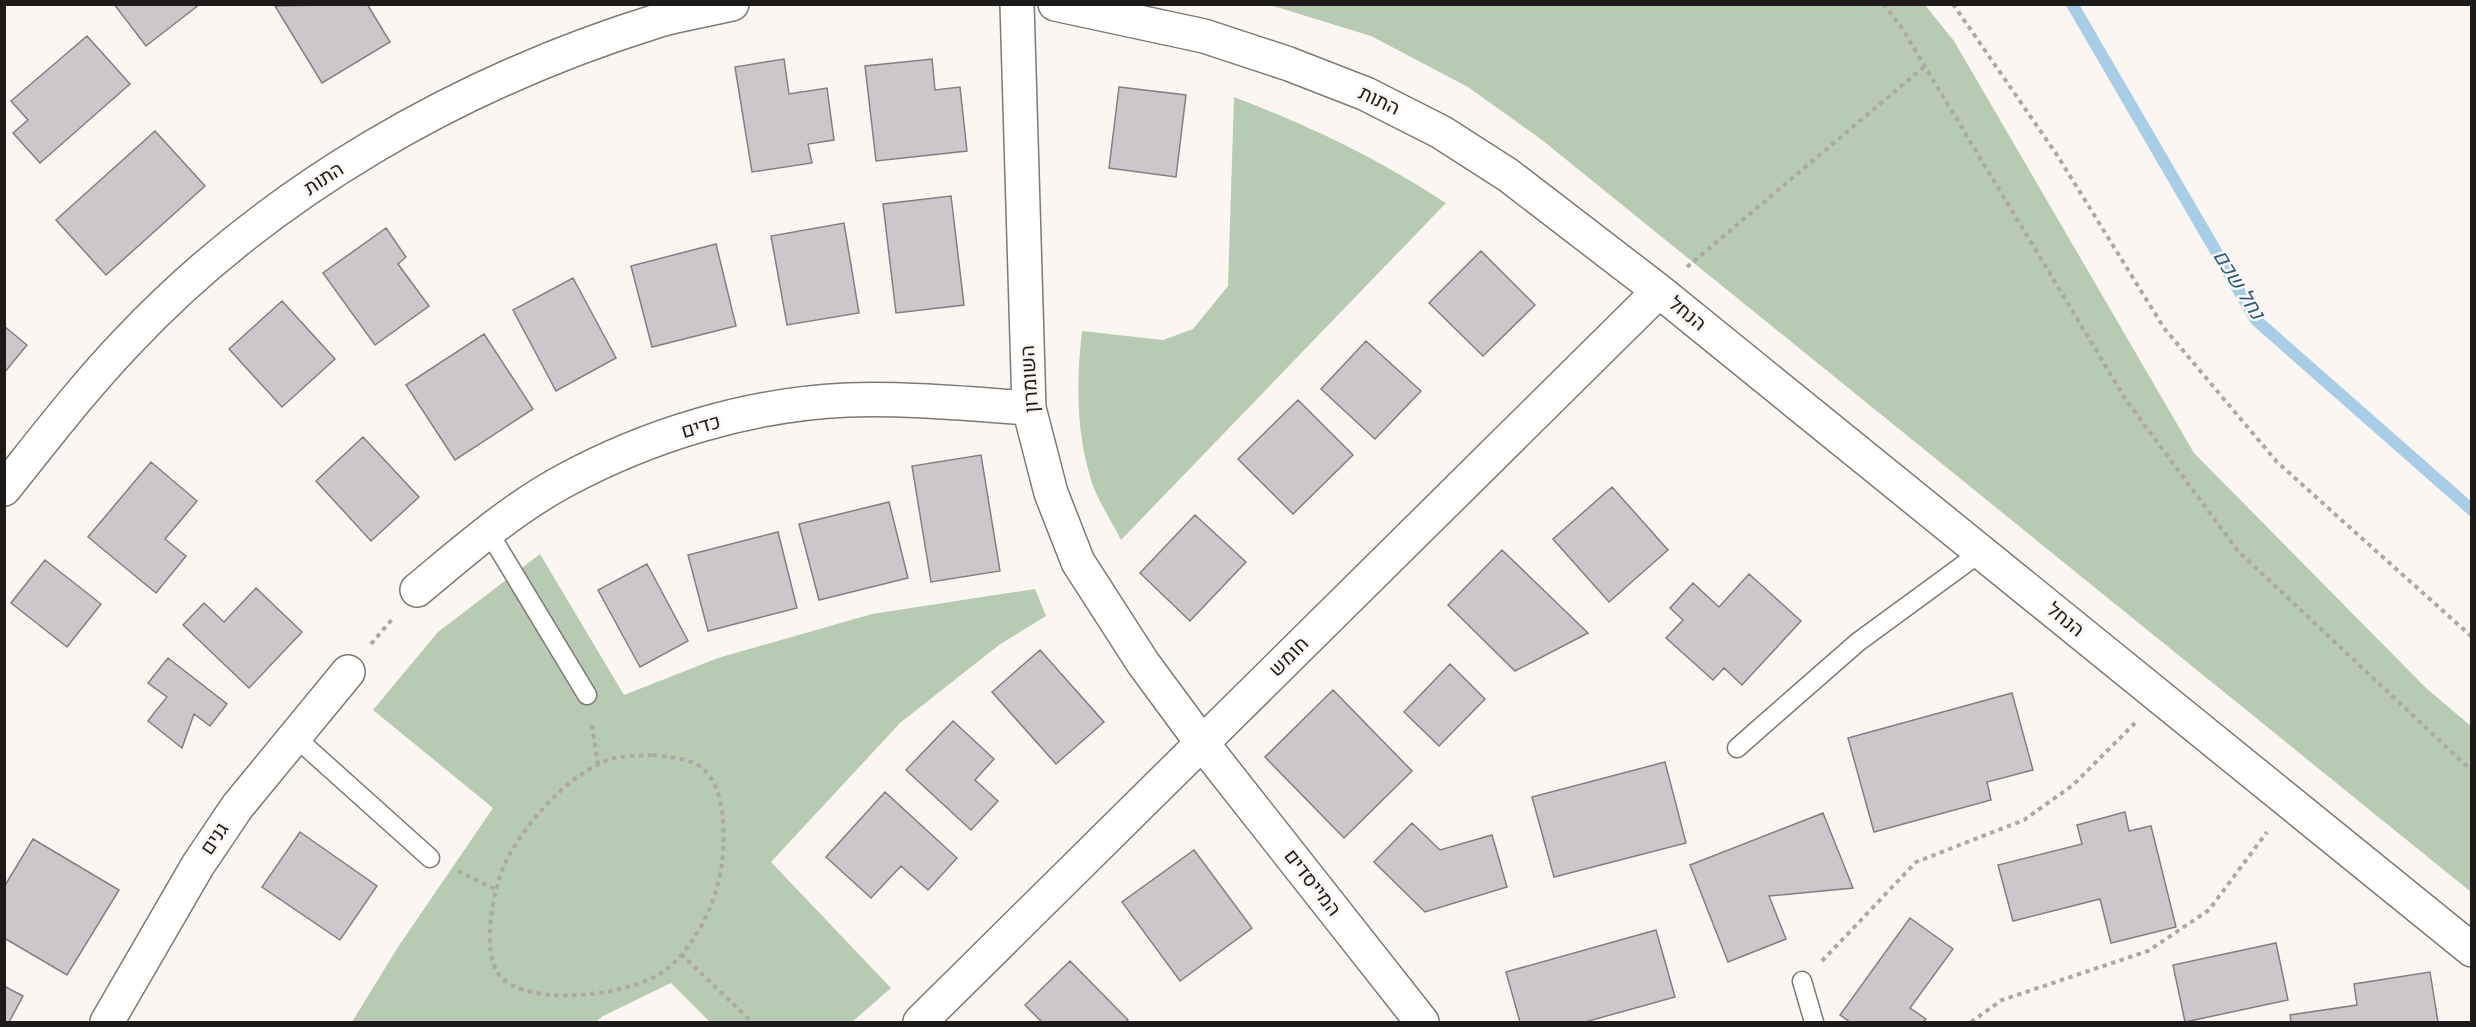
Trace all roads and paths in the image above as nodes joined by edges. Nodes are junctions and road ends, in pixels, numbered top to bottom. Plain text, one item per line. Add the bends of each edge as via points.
1 (732, 4) edge
2 (1017, 4) edge
3 (1055, 4) edge
4 (1883, 4) edge
5 (1953, 4) edge
6 (1925, 66) junction
7 (1659, 291) junction
8 (1029, 408) junction
9 (4, 489) edge
10 (488, 531) junction
11 (1981, 552) junction
12 (417, 590) joint
13 (2472, 637) edge
14 (348, 672) joint
15 (587, 694) joint
16 (2160, 697) junction
17 (294, 736) junction
18 (1202, 743) junction
19 (1737, 748) dead end
20 (598, 765) junction
21 (2472, 771) edge
22 (2289, 802) junction
23 (430, 858) joint
24 (495, 889) junction
25 (2472, 950) edge
26 (681, 954) junction
27 (1802, 981) joint
28 (107, 1023) edge
29 (752, 1023) edge
30 (920, 1023) edge
31 (1422, 1023) edge
32 (1814, 1023) edge
33 (1971, 1023) edge

1 - 9 street, התות via 659,21 569,52 412,124 327,176 254,227 127,342
2 - 8 street, השומרון
3 - 7 street, התות via 1204,36 1366,94 1441,132 1508,175
4 - 6 path
5 - 13 path via 2057,155 2164,328 2277,462
6 - 7 path
6 - 21 path via 2126,400 2238,551
7 - 11 street, הנחל
7 - 18 street, חומש
8 - 10 street, כדים via 847,400 776,408 705,424 630,450 561,482
8 - 18 street, השומרון via 1051,493 1078,562 1143,663
10 - 12 street, כדים
10 - 15 lane
11 - 16 street, הנחל
11 - 19 lane via 1858,642
12 - 14 path
14 - 17 street, גנים
15 - 20 path
16 - 22 street, הנחל
16 - 27 path via 2073,785 2024,820 1916,862
17 - 23 lane
17 - 28 street, גנים via 237,807 198,865
18 - 30 street, חומש
18 - 31 street, המייסדים
20 - 24 path via 575,779 538,813 510,853
20 - 26 path via 610,759 653,755 701,766 713,780 721,804 725,842 720,884 702,924
22 - 25 street, הנחל
22 - 33 path via 2209,910 2148,951 2002,1000
23 - 24 path
24 - 26 path via 489,944 500,977 521,989 551,995 598,995 643,982 674,963
26 - 29 path
27 - 32 lane

